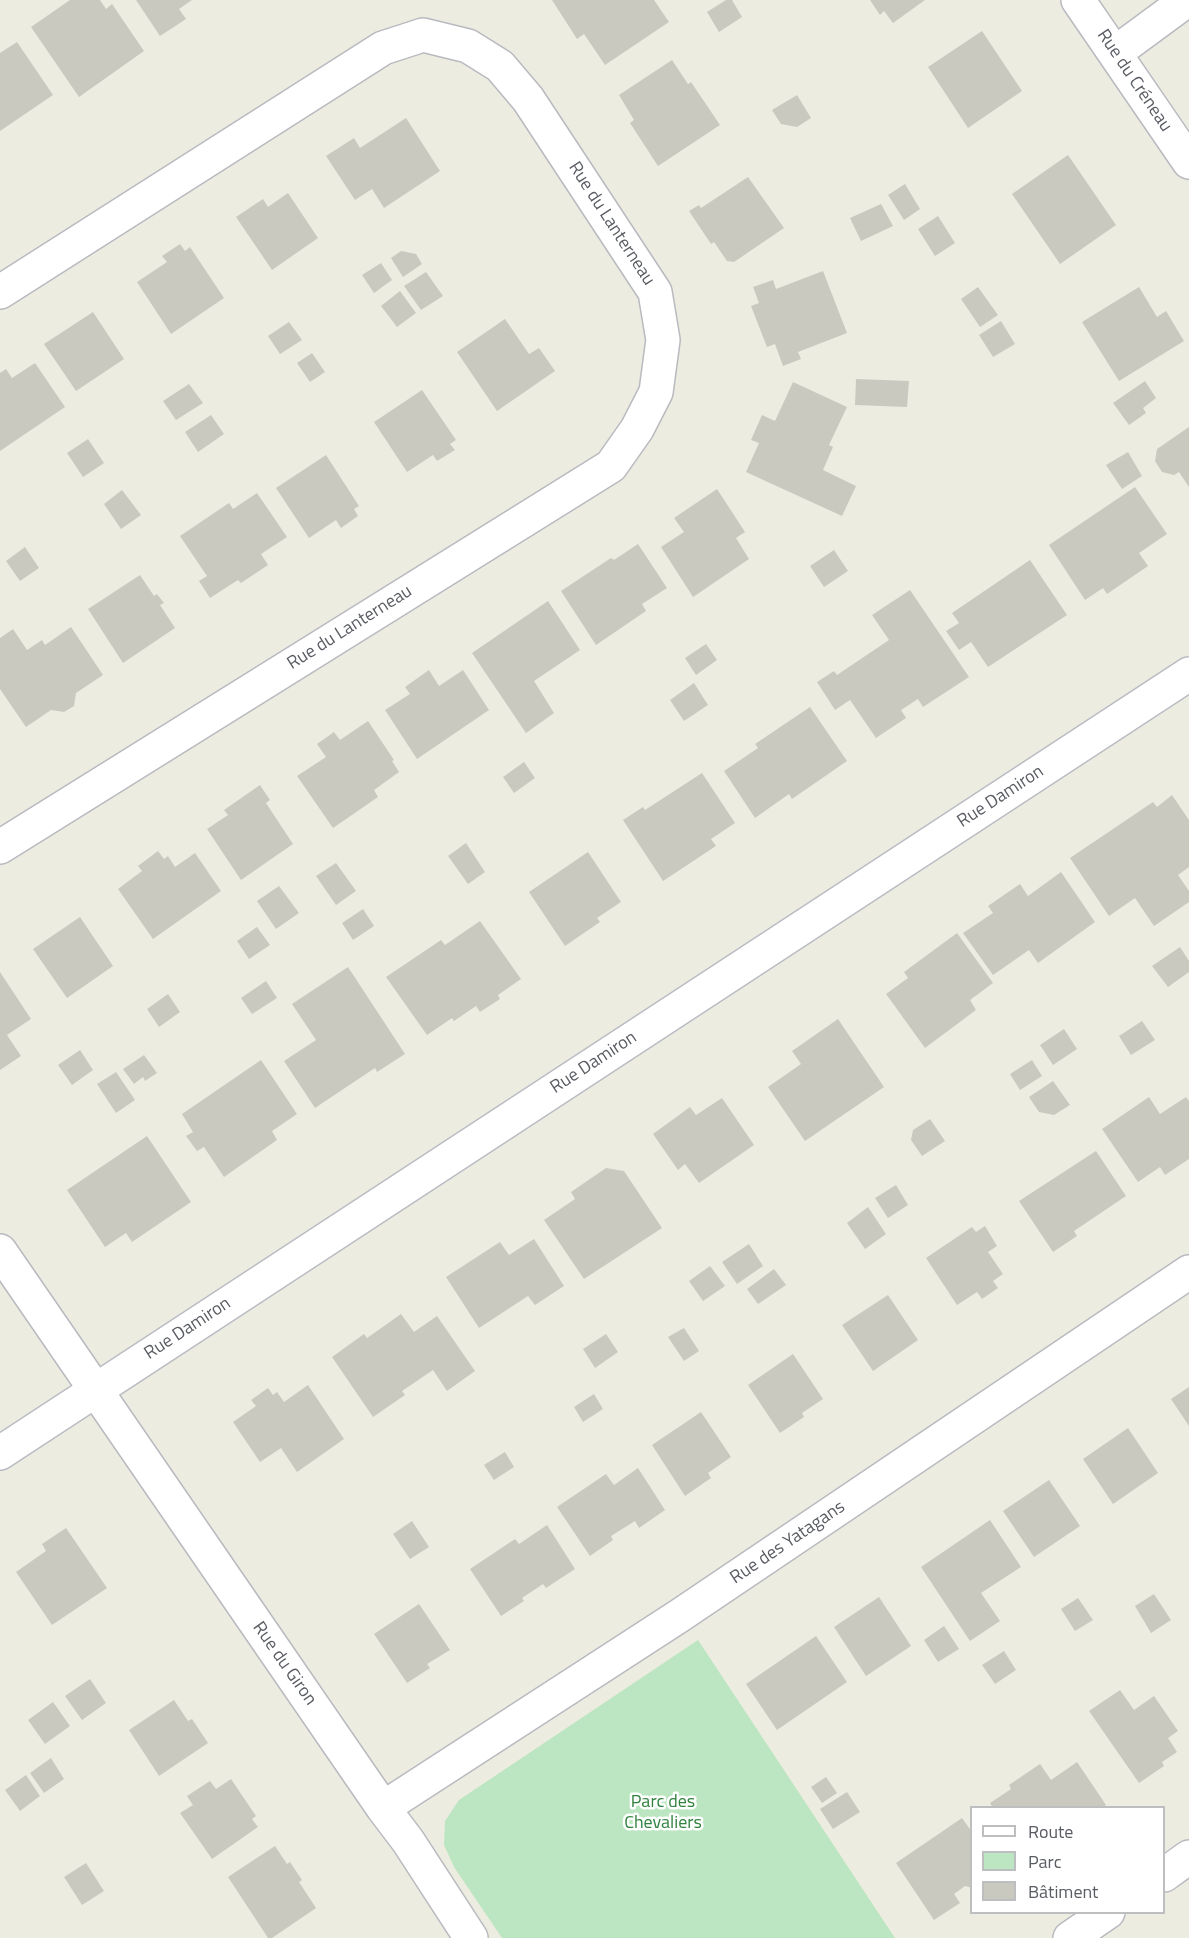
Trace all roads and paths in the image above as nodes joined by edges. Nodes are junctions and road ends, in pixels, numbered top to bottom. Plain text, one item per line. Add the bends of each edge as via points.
1 (1078, 0) edge
2 (1187, 0) edge
3 (1115, 53) junction
4 (1189, 162) edge
5 (0, 292) edge
6 (1189, 674) edge
7 (0, 846) edge
8 (0, 1251) edge
9 (1189, 1272) edge
10 (95, 1390) junction
11 (0, 1453) edge
12 (383, 1808) junction
13 (1189, 1857) edge
14 (1165, 1874) edge
15 (1105, 1914) edge
16 (471, 1938) edge
17 (1070, 1938) edge

1 - 3 street, Rue du Créneau
2 - 3 street
3 - 4 street, Rue du Créneau
5 - 7 street, Rue du Lanterneau via 383,48 423,35 468,46 500,66 528,99 655,292 663,340 656,392 611,466
6 - 10 street, Rue Damiron
8 - 10 street
9 - 12 street, Rue des Yatagans via 679,1616
10 - 11 street, Rue Damiron
10 - 12 street, Rue du Giron
12 - 16 street, Rue du Giron
13 - 14 street
15 - 17 street

